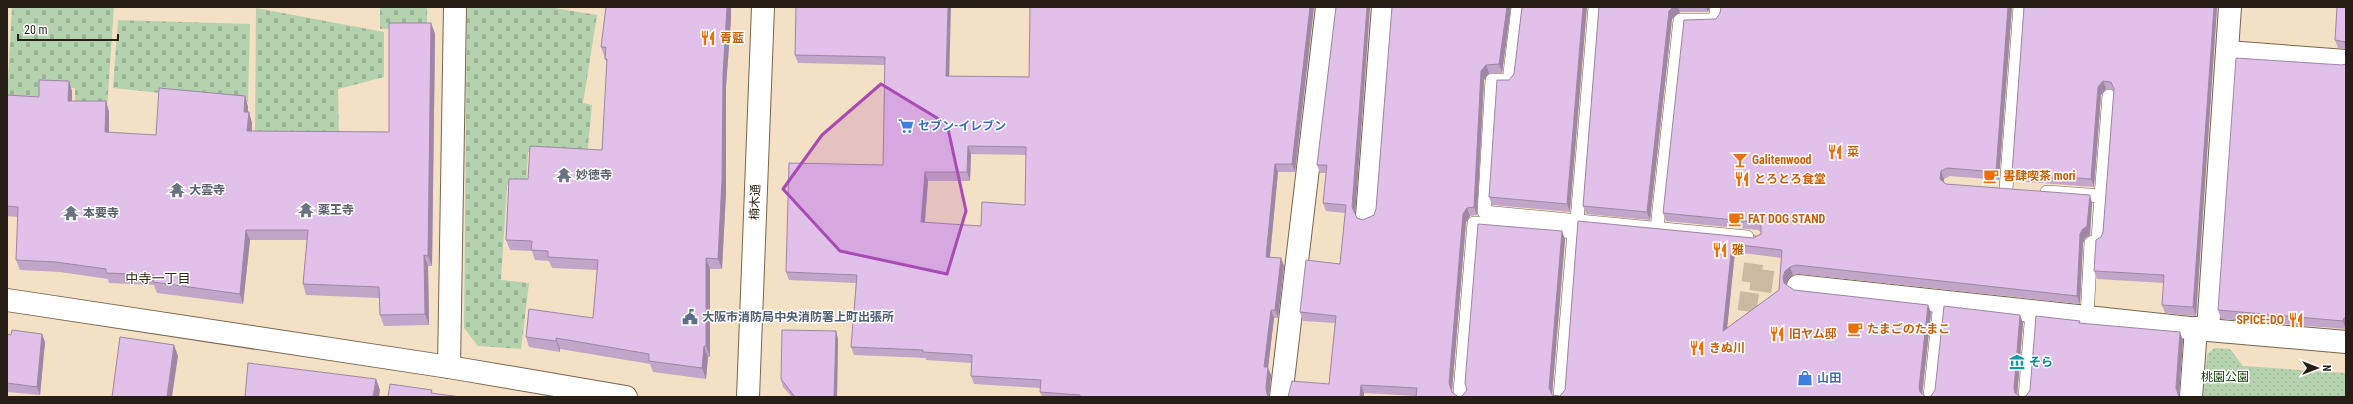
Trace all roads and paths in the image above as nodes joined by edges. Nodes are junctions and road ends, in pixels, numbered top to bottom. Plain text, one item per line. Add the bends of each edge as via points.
1 (455, 7) edge
2 (763, 7) edge
3 (1327, 7) edge
4 (1383, 7) edge
5 (1518, 7) edge
6 (1595, 7) edge
7 (1717, 7) edge
8 (2020, 7) edge
9 (2230, 7) edge
10 (2227, 52) junction
11 (2346, 61) edge
12 (2109, 96) edge
13 (1992, 188) edge
14 (2006, 189) junction
15 (2022, 190) edge
16 (2038, 191) edge
17 (2101, 196) junction
18 (1367, 216) edge
19 (1577, 220) junction
20 (1657, 228) junction
21 (1757, 238) edge
22 (1798, 286) tunnel mouth
23 (7, 300) edge
24 (1940, 302) junction
25 (2032, 312) junction
26 (2087, 317) junction
27 (2202, 329) junction
28 (2346, 342) edge
29 (449, 367) junction
30 (626, 397) edge
31 (748, 397) edge
32 (1281, 397) edge
33 (1462, 397) edge
34 (1560, 397) edge
35 (1930, 397) edge
36 (2025, 397) edge
37 (2191, 397) edge

1 - 29 street
2 - 31 street, 楠木通
3 - 32 street
4 - 18 street
5 - 19 lane via 1509,81 1492,80 1484,212
6 - 19 lane
7 - 20 lane via 1715,20 1680,20
8 - 14 lane
9 - 10 street
10 - 11 street
10 - 27 street
12 - 17 lane
13 - 14 lane
14 - 15 lane
16 - 17 lane
17 - 26 lane via 2098,240 2091,243
19 - 20 lane
20 - 21 lane
22 - 24 street
23 - 29 street
24 - 25 street
24 - 35 lane
25 - 26 street
25 - 36 lane
26 - 27 street
27 - 28 street
27 - 37 street
29 - 30 street
33 - 34 lane via 1460,392 1474,223 1574,232

